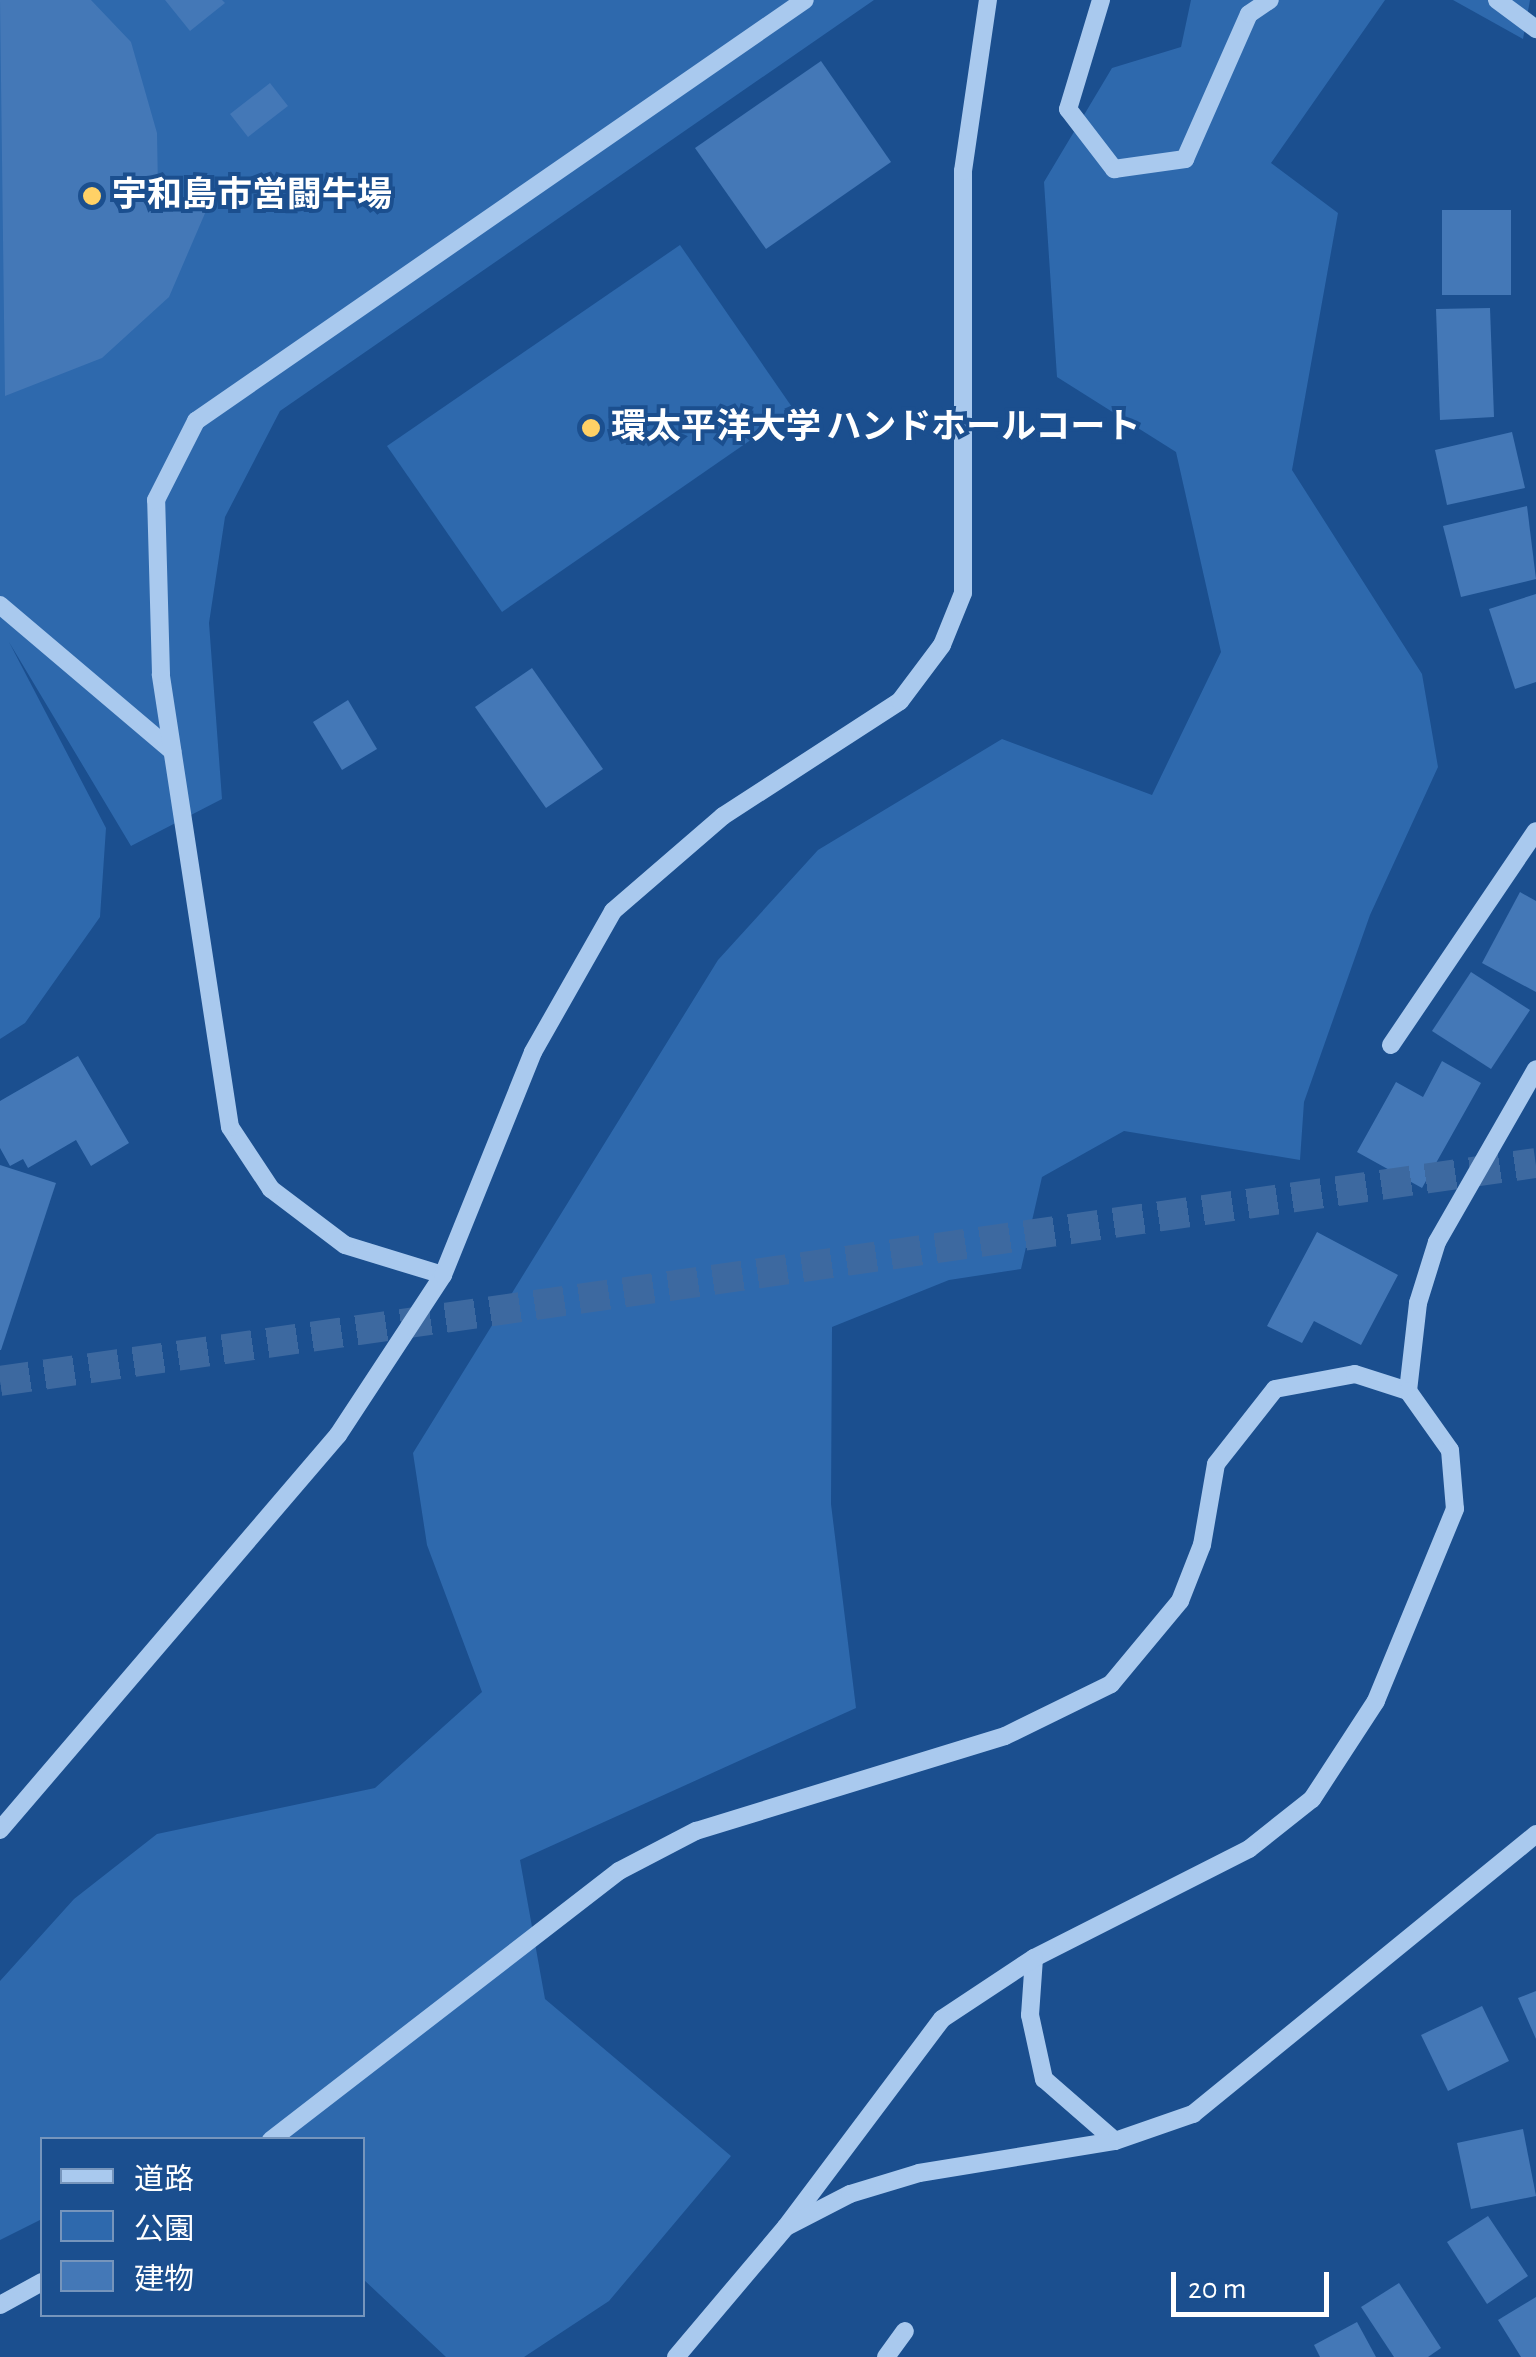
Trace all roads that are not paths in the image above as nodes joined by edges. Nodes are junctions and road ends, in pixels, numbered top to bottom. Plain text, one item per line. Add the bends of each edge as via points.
1 (804, 0) edge
2 (988, 0) edge
3 (1100, 0) edge
4 (1270, 0) edge
5 (1497, 0) edge
6 (1536, 28) edge
7 (0, 604) edge
8 (172, 750) junction
9 (1536, 831) edge
10 (1391, 1045) dead end
11 (1536, 1069) edge
12 (443, 1275) junction
13 (1408, 1391) junction
14 (0, 1830) edge
15 (1536, 1834) edge
16 (1034, 1958) junction
17 (275, 2137) edge
18 (1115, 2140) junction
19 (786, 2227) junction
20 (40, 2283) edge
21 (0, 2305) edge
22 (905, 2331) dead end
23 (676, 2357) edge
24 (886, 2357) edge

1 - 8 street via 196,420 156,500
2 - 12 street via 963,172 963,593 942,645 900,702 722,816 613,911 533,1052
3 - 4 street via 1068,109 1114,169 1186,160 1249,14
5 - 6 street
7 - 8 street
8 - 12 street via 230,1127 271,1188 345,1245
9 - 10 street
11 - 13 street via 1437,1242 1418,1303
12 - 14 street via 338,1435
13 - 16 street via 1450,1450 1455,1509 1376,1701 1312,1798 1249,1849
13 - 17 street via 1355,1374 1274,1388 1216,1464 1202,1545 1180,1600 1110,1684 1005,1736 696,1831 619,1872
15 - 18 street via 1206,2104
16 - 18 street via 1030,2015 1044,2079
16 - 19 street via 942,2019
18 - 19 street via 919,2172
19 - 23 street
20 - 21 street
22 - 24 street

